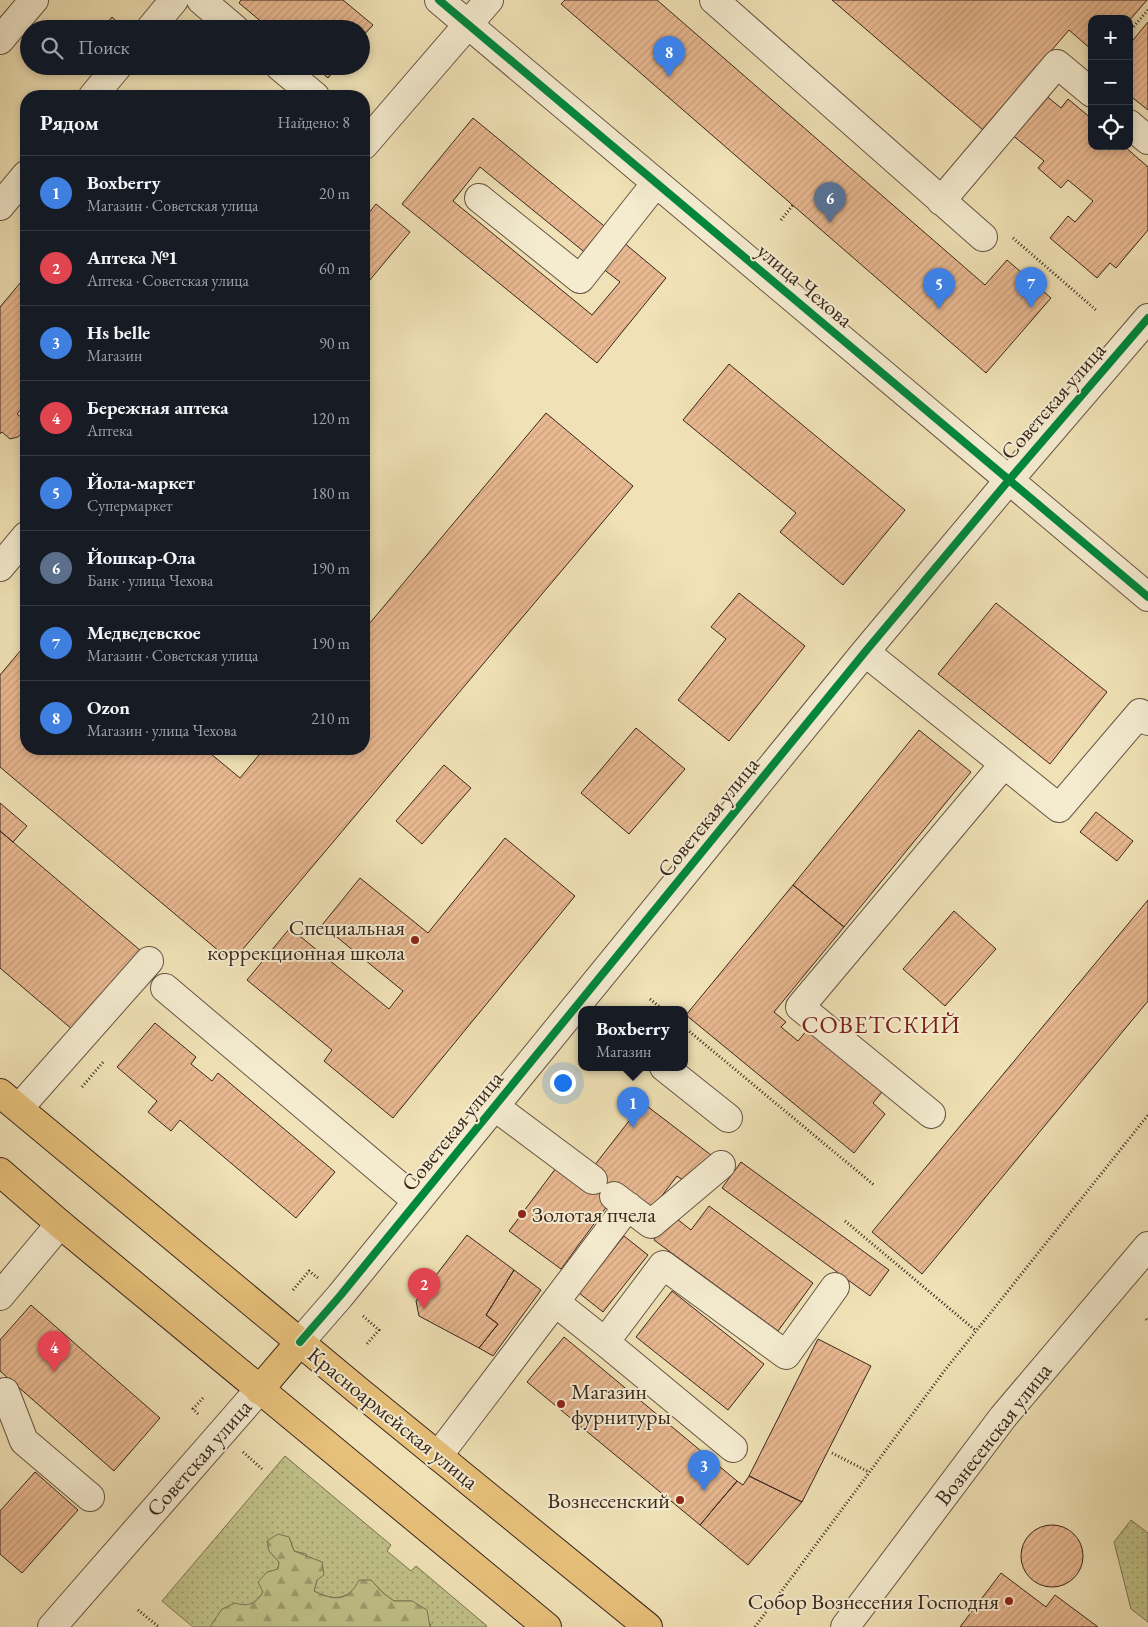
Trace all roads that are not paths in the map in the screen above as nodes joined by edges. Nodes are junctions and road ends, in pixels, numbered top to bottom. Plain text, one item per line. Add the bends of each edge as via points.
1 (34, 0) edge
2 (174, 0) edge
3 (200, 0) edge
4 (439, 0) edge
5 (489, 0) edge
6 (714, 0) edge
7 (157, 20) edge
8 (224, 20) edge
9 (468, 24) junction
10 (0, 40) edge
11 (110, 75) edge
12 (290, 75) edge
13 (98, 90) edge
14 (308, 90) edge
15 (1088, 90) edge
16 (1133, 127) edge
17 (370, 135) edge
18 (1148, 140) edge
19 (20, 182) edge
20 (656, 183) junction
21 (479, 198) dead end
22 (941, 201) junction
23 (0, 206) edge
24 (995, 235) road end
25 (1148, 318) edge
26 (1009, 480) junction
27 (20, 543) edge
28 (0, 567) edge
29 (1147, 594) edge
30 (865, 652) junction
31 (1148, 721) edge
32 (1004, 764) junction
33 (149, 961) dead end
34 (165, 988) dead end
35 (586, 1005) edge
36 (578, 1014) edge
37 (669, 1071) edge
38 (9, 1100) edge
39 (494, 1106) junction
40 (931, 1114) dead end
41 (728, 1118) dead end
42 (720, 1165) dead end
43 (0, 1172) edge
44 (612, 1194) junction
45 (417, 1201) junction
46 (60, 1224) junction
47 (1148, 1246) edge
48 (836, 1287) dead end
49 (0, 1296) edge
50 (555, 1302) junction
51 (300, 1342) junction
52 (605, 1342) junction
53 (259, 1390) junction
54 (5, 1392) dead end
55 (733, 1448) dead end
56 (438, 1456) junction
57 (90, 1497) dead end
58 (52, 1627) edge
59 (547, 1627) edge
60 (648, 1627) edge
61 (845, 1627) edge

1 - 10 street
2 - 7 street
3 - 8 street
4 - 9 street, улица Чехова
5 - 9 street
6 - 22 street
9 - 17 street
9 - 20 street, улица Чехова
11 - 13 street
12 - 14 street
15 - 22 street via 1057,64
16 - 18 street
19 - 23 street
20 - 21 street via 580,279
20 - 26 street, улица Чехова
22 - 24 street
25 - 26 street, Советская улица
26 - 29 street, улица Чехова
26 - 30 street, Советская улица
27 - 28 street
30 - 32 street
30 - 35 street, Советская улица
31 - 32 street via 1140,714 1059,808
32 - 40 street via 800,1008
33 - 38 street
34 - 45 street
36 - 39 street, Советская улица
37 - 41 street
38 - 51 main road, Красноармейская улица
39 - 44 street
39 - 45 street, Советская улица
42 - 44 street via 651,1224
43 - 46 main road
44 - 50 street
45 - 51 street, Советская улица
46 - 49 street
46 - 53 main road
47 - 61 street, Вознесенская улица via 1003,1417
48 - 52 street via 786,1355 663,1265
50 - 52 street
50 - 56 street
51 - 53 main road, Советская улица
51 - 56 main road, Красноармейская улица
52 - 55 street
53 - 58 street, Советская улица
53 - 59 main road
54 - 57 street via 24,1441
56 - 60 main road, Красноармейская улица

